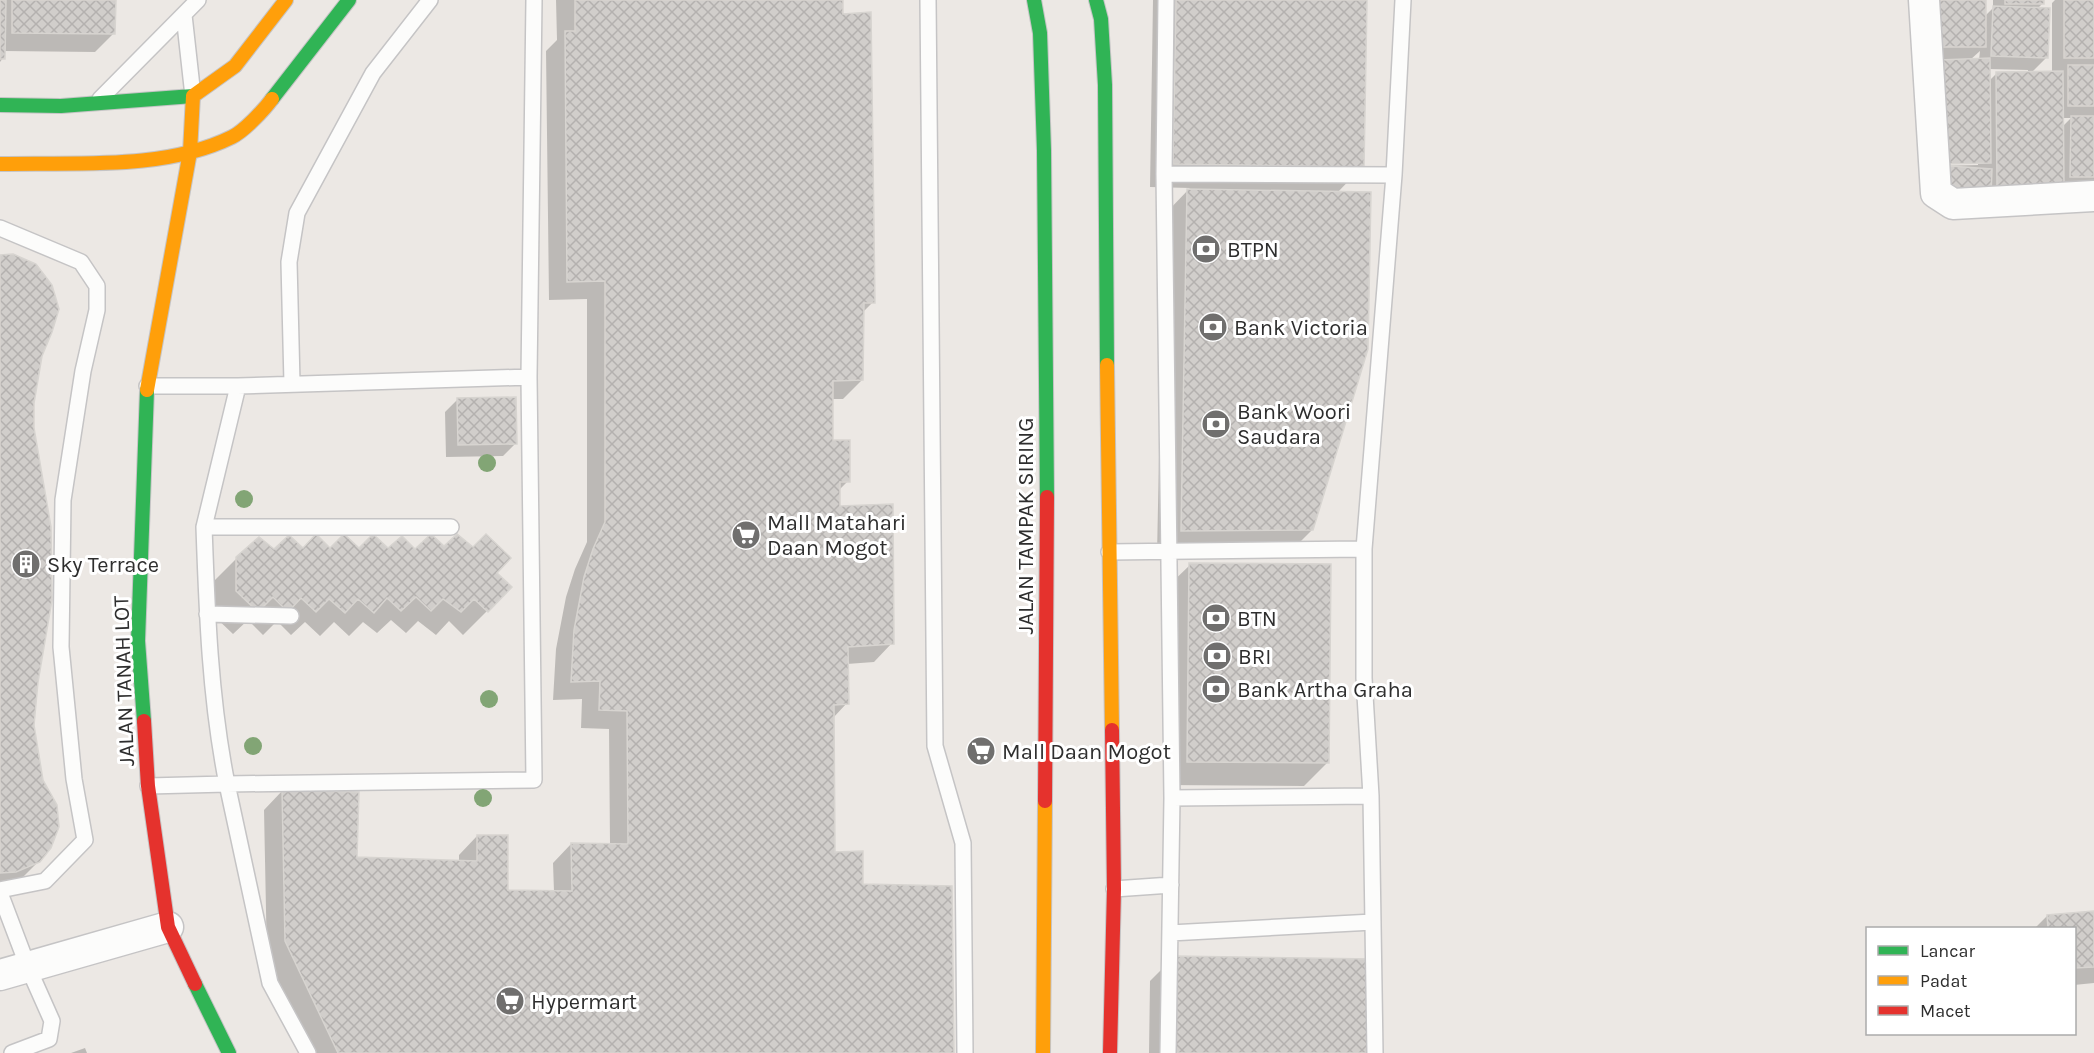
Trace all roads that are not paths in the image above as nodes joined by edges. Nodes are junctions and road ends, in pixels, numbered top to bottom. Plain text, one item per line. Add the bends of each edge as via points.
1 (198, 0) edge
2 (286, 0) edge
3 (350, 0) edge
4 (430, 0) edge
5 (534, 0) edge
6 (928, 0) edge
7 (1034, 0) edge
8 (1096, 0) edge
9 (1166, 0) edge
10 (1403, 0) edge
11 (1924, 0) edge
12 (183, 15) junction
13 (193, 96) junction
14 (96, 104) junction
15 (0, 105) edge
16 (190, 152) junction
17 (0, 164) edge
18 (1164, 174) junction
19 (1394, 175) junction
20 (2094, 196) edge
21 (0, 228) edge
22 (529, 377) junction
23 (292, 383) junction
24 (147, 386) junction
25 (238, 386) junction
26 (204, 527) junction
27 (451, 527) dead end
28 (1364, 549) junction
29 (1169, 550) junction
30 (1109, 552) junction
31 (207, 614) junction
32 (291, 616) dead end
33 (227, 784) junction
34 (148, 786) junction
35 (1371, 796) junction
36 (1172, 798) junction
37 (1171, 885) junction
38 (1114, 889) junction
39 (0, 891) edge
40 (1373, 922) junction
41 (168, 927) junction
42 (1170, 933) junction
43 (28, 967) junction
44 (0, 975) edge
45 (12, 1053) edge
46 (229, 1053) edge
47 (308, 1053) edge
48 (965, 1053) edge
49 (1043, 1053) edge
50 (1110, 1053) edge
51 (1168, 1053) edge
52 (1375, 1053) edge

1 - 12 lane
2 - 13 main road via 235,66
3 - 16 main road via 267,106 234,136
4 - 23 lane via 373,73 297,213 289,262
5 - 22 lane
6 - 48 lane via 935,746 963,843
7 - 49 main road, JALAN TAMPAK SIRING via 1040,33 1044,163 1047,570
8 - 30 main road via 1105,85
9 - 18 lane
10 - 19 lane
11 - 20 street via 1936,193 1953,204
12 - 13 lane
12 - 14 lane
13 - 14 main road
13 - 16 main road, JALAN TANAH LOT
14 - 15 main road
16 - 17 main road via 146,161
16 - 24 main road, JALAN TANAH LOT
18 - 19 lane
18 - 29 lane
19 - 28 lane
21 - 39 lane via 81,262 97,286 97,310 83,371 63,500 61,647 74,779 85,840 45,880
22 - 23 lane
22 - 33 lane via 534,780
23 - 25 lane
24 - 25 lane
24 - 34 main road, JALAN TANAH LOT via 138,640
25 - 26 lane
26 - 27 lane
26 - 31 lane
28 - 29 lane
28 - 35 lane via 1364,678
29 - 30 lane
29 - 36 lane
30 - 38 main road
31 - 32 lane
31 - 33 lane via 218,739
33 - 34 lane
33 - 47 lane via 270,983
34 - 41 main road, JALAN TANAH LOT
35 - 36 lane
35 - 40 lane
36 - 37 lane
37 - 38 lane
37 - 42 lane
38 - 50 main road
39 - 43 lane
40 - 42 lane
40 - 52 lane
41 - 43 street
41 - 46 main road, JALAN TANAH LOT
42 - 51 lane
43 - 44 street
43 - 45 lane via 52,1025 49,1039

